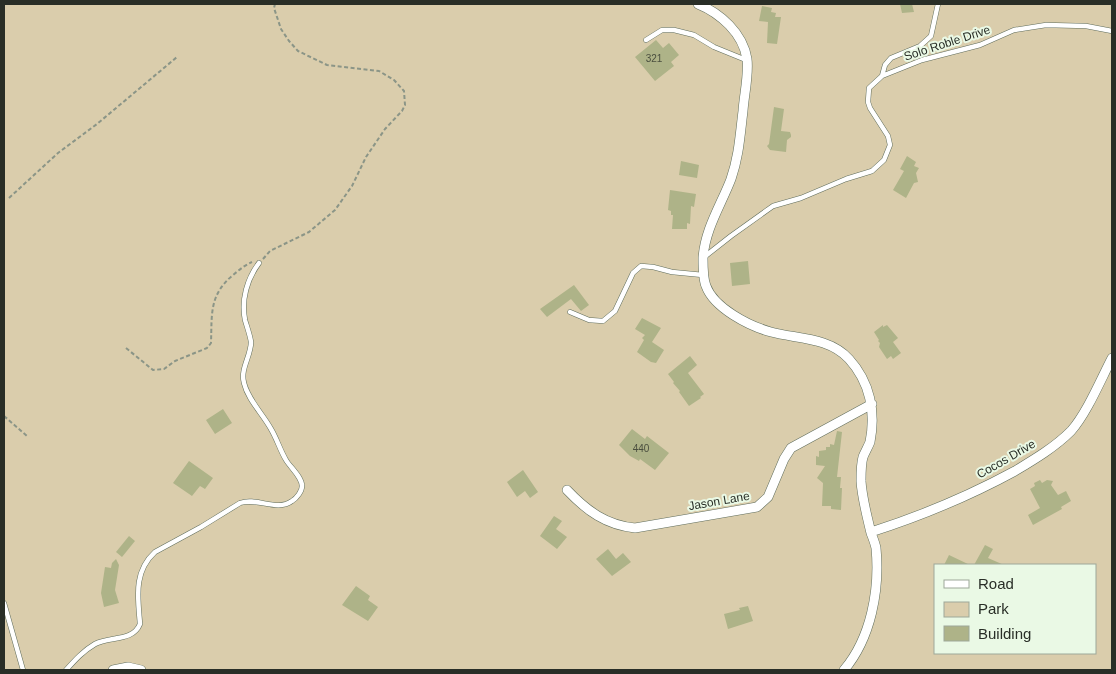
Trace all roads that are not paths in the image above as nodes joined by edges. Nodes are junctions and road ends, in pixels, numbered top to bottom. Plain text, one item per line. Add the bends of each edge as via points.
1 (698, 4) edge
2 (938, 4) edge
3 (1112, 31) edge
4 (646, 40) dead end
5 (747, 61) junction
6 (882, 76) junction
7 (703, 259) junction
8 (259, 263) road end
9 (705, 275) junction
10 (570, 312) dead end
11 (1112, 358) edge
12 (872, 404) junction
13 (567, 490) dead end
14 (871, 532) junction
15 (4, 603) edge
16 (24, 670) edge
17 (66, 670) edge
18 (113, 670) edge
19 (140, 670) edge
20 (844, 670) edge

1 - 5 street via 712,10 730,26
2 - 6 lane via 931,36 920,46 891,58
3 - 6 lane, Solo Roble Drive via 1086,26 1046,25 1014,30 980,45 922,60
4 - 5 lane via 662,30 674,30 694,35 714,48
5 - 7 street via 738,156 710,225
6 - 7 lane via 869,88 868,102 888,136 890,145 884,160 872,171 773,206
7 - 9 street
8 - 17 lane via 251,274 243,301 251,343 243,370 243,383 300,480 302,486 298,497 282,506 247,500 155,552 141,570 138,629 128,636 97,643 82,652
9 - 10 lane via 641,266 633,273 614,311 603,321
9 - 12 street via 706,286 715,300 745,321 769,331 838,349 858,371
11 - 14 street, Cocos Drive via 1079,419 1057,444 991,484 917,518
12 - 13 street, Jason Lane via 792,448 768,497 757,507 635,528 620,526 595,515
12 - 14 street via 869,444 863,458 861,477
14 - 20 street via 876,547 876,592 870,621 853,659
15 - 16 lane
18 - 19 street via 128,667

